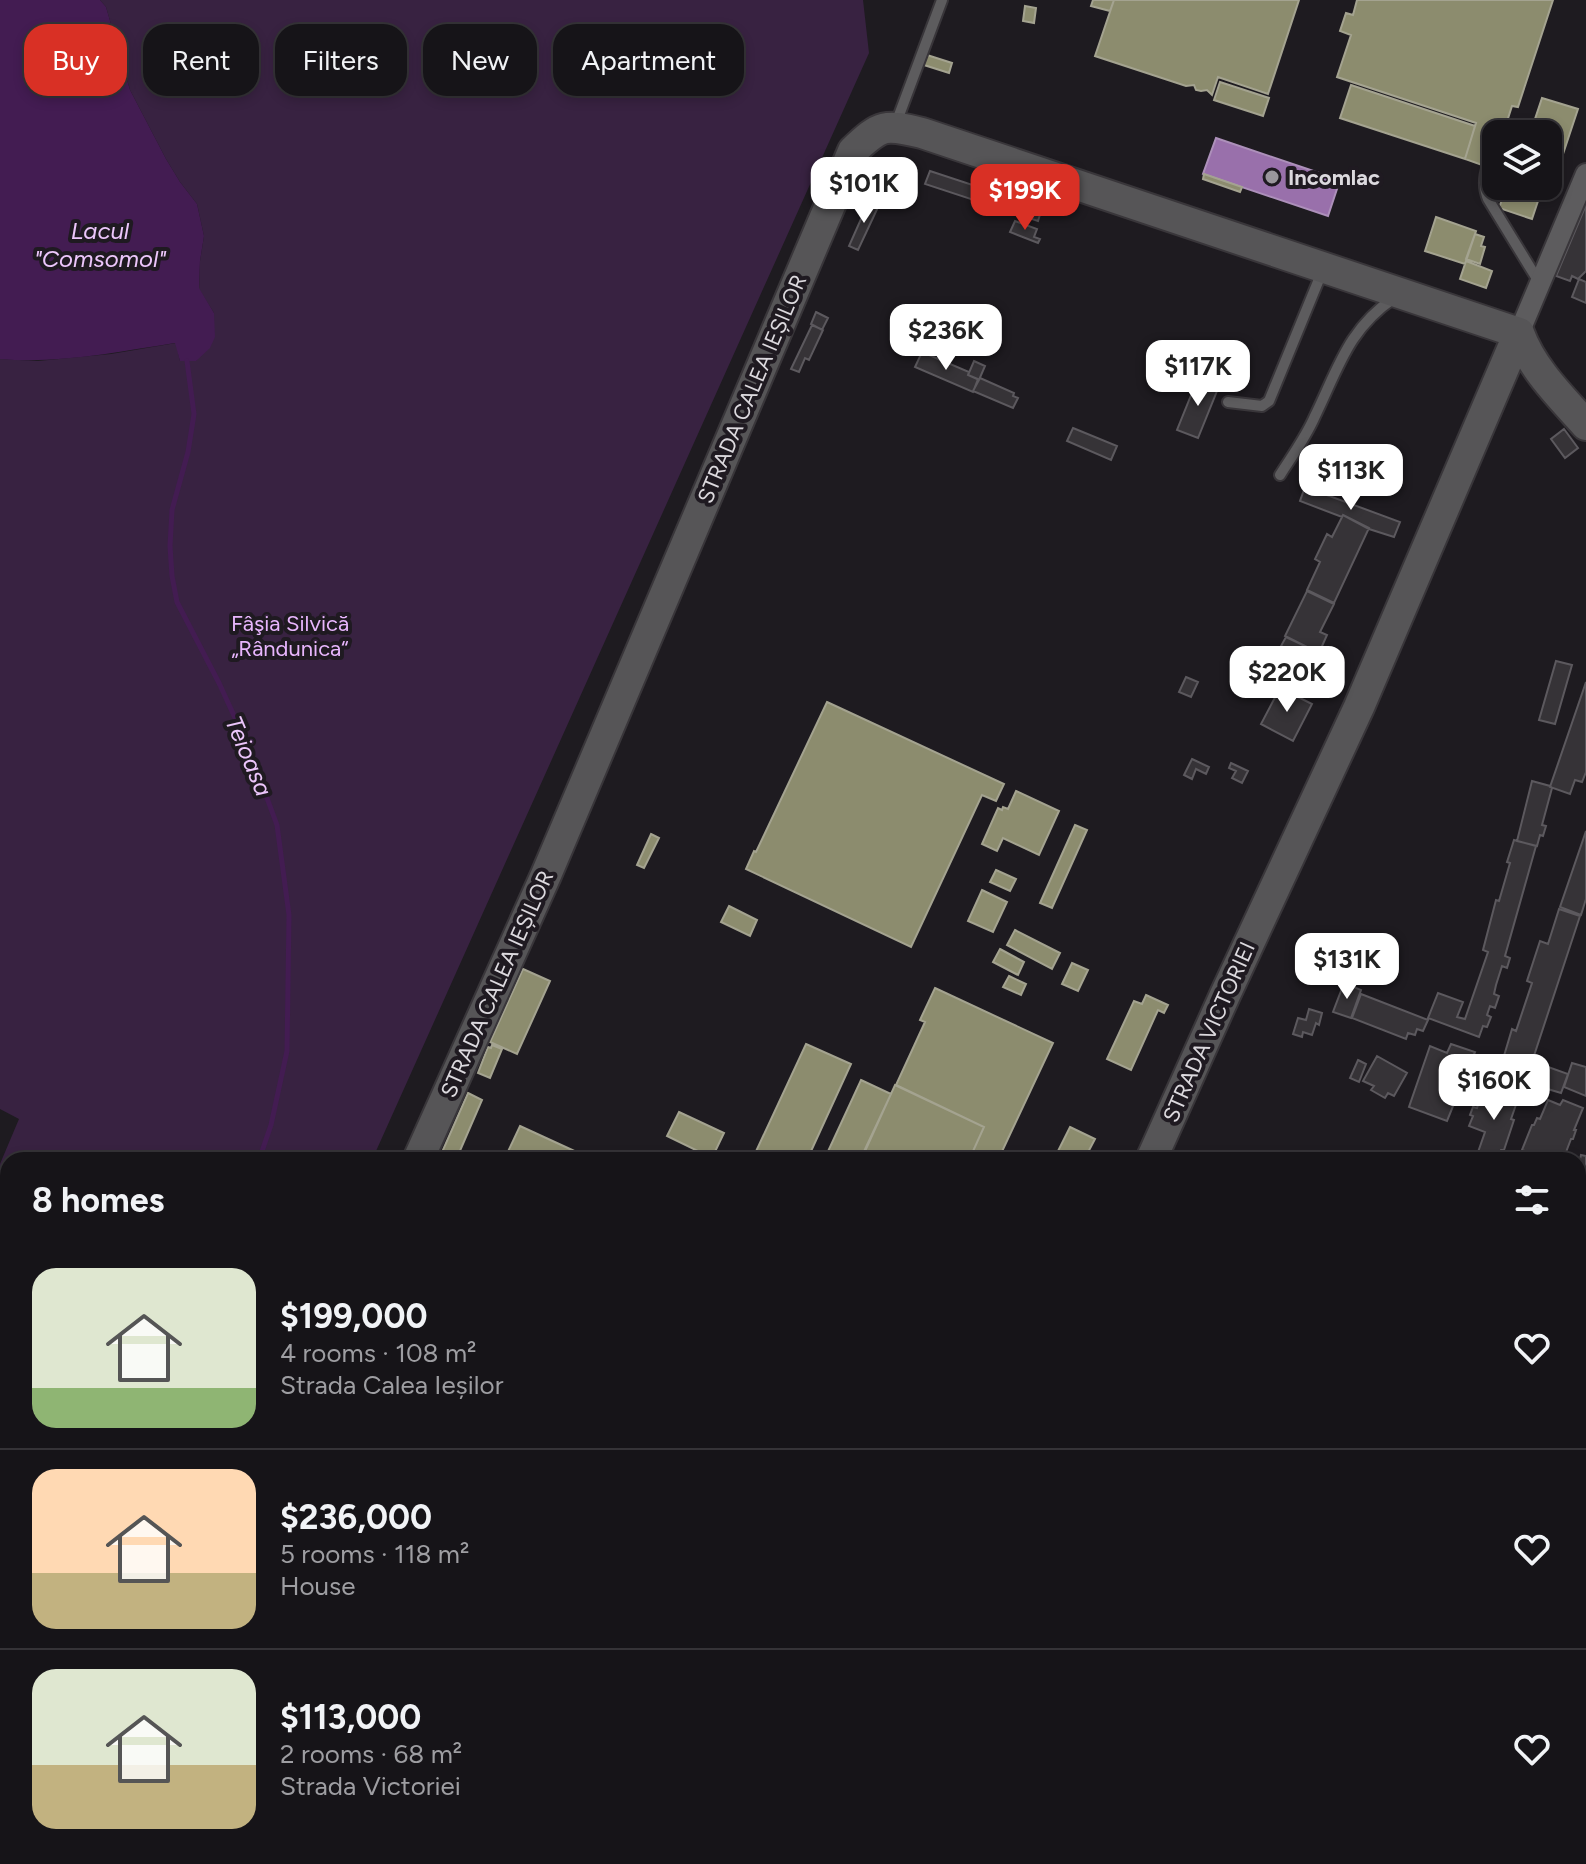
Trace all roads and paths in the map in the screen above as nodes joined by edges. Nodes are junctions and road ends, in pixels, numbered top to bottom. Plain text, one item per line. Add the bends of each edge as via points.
1 (942, 0) edge
2 (895, 126) junction
3 (1586, 174) edge
4 (1489, 200) edge
5 (1324, 267) junction
6 (1539, 282) junction
7 (1402, 292) junction
8 (1519, 333) junction
9 (1228, 402) dead end
10 (1586, 425) edge
11 (1280, 475) dead end
12 (422, 1152) edge
13 (1155, 1152) edge

1 - 2 lane
2 - 5 street
2 - 12 street, STRADA CALEA IEȘILOR via 873,132 853,151 546,875
3 - 6 street
4 - 6 lane
5 - 7 street
5 - 9 lane via 1269,401 1262,406
6 - 8 street
7 - 8 street
7 - 11 lane via 1372,315 1344,350 1314,419
8 - 10 street via 1542,375
8 - 13 street, STRADA VICTORIEI via 1359,707

